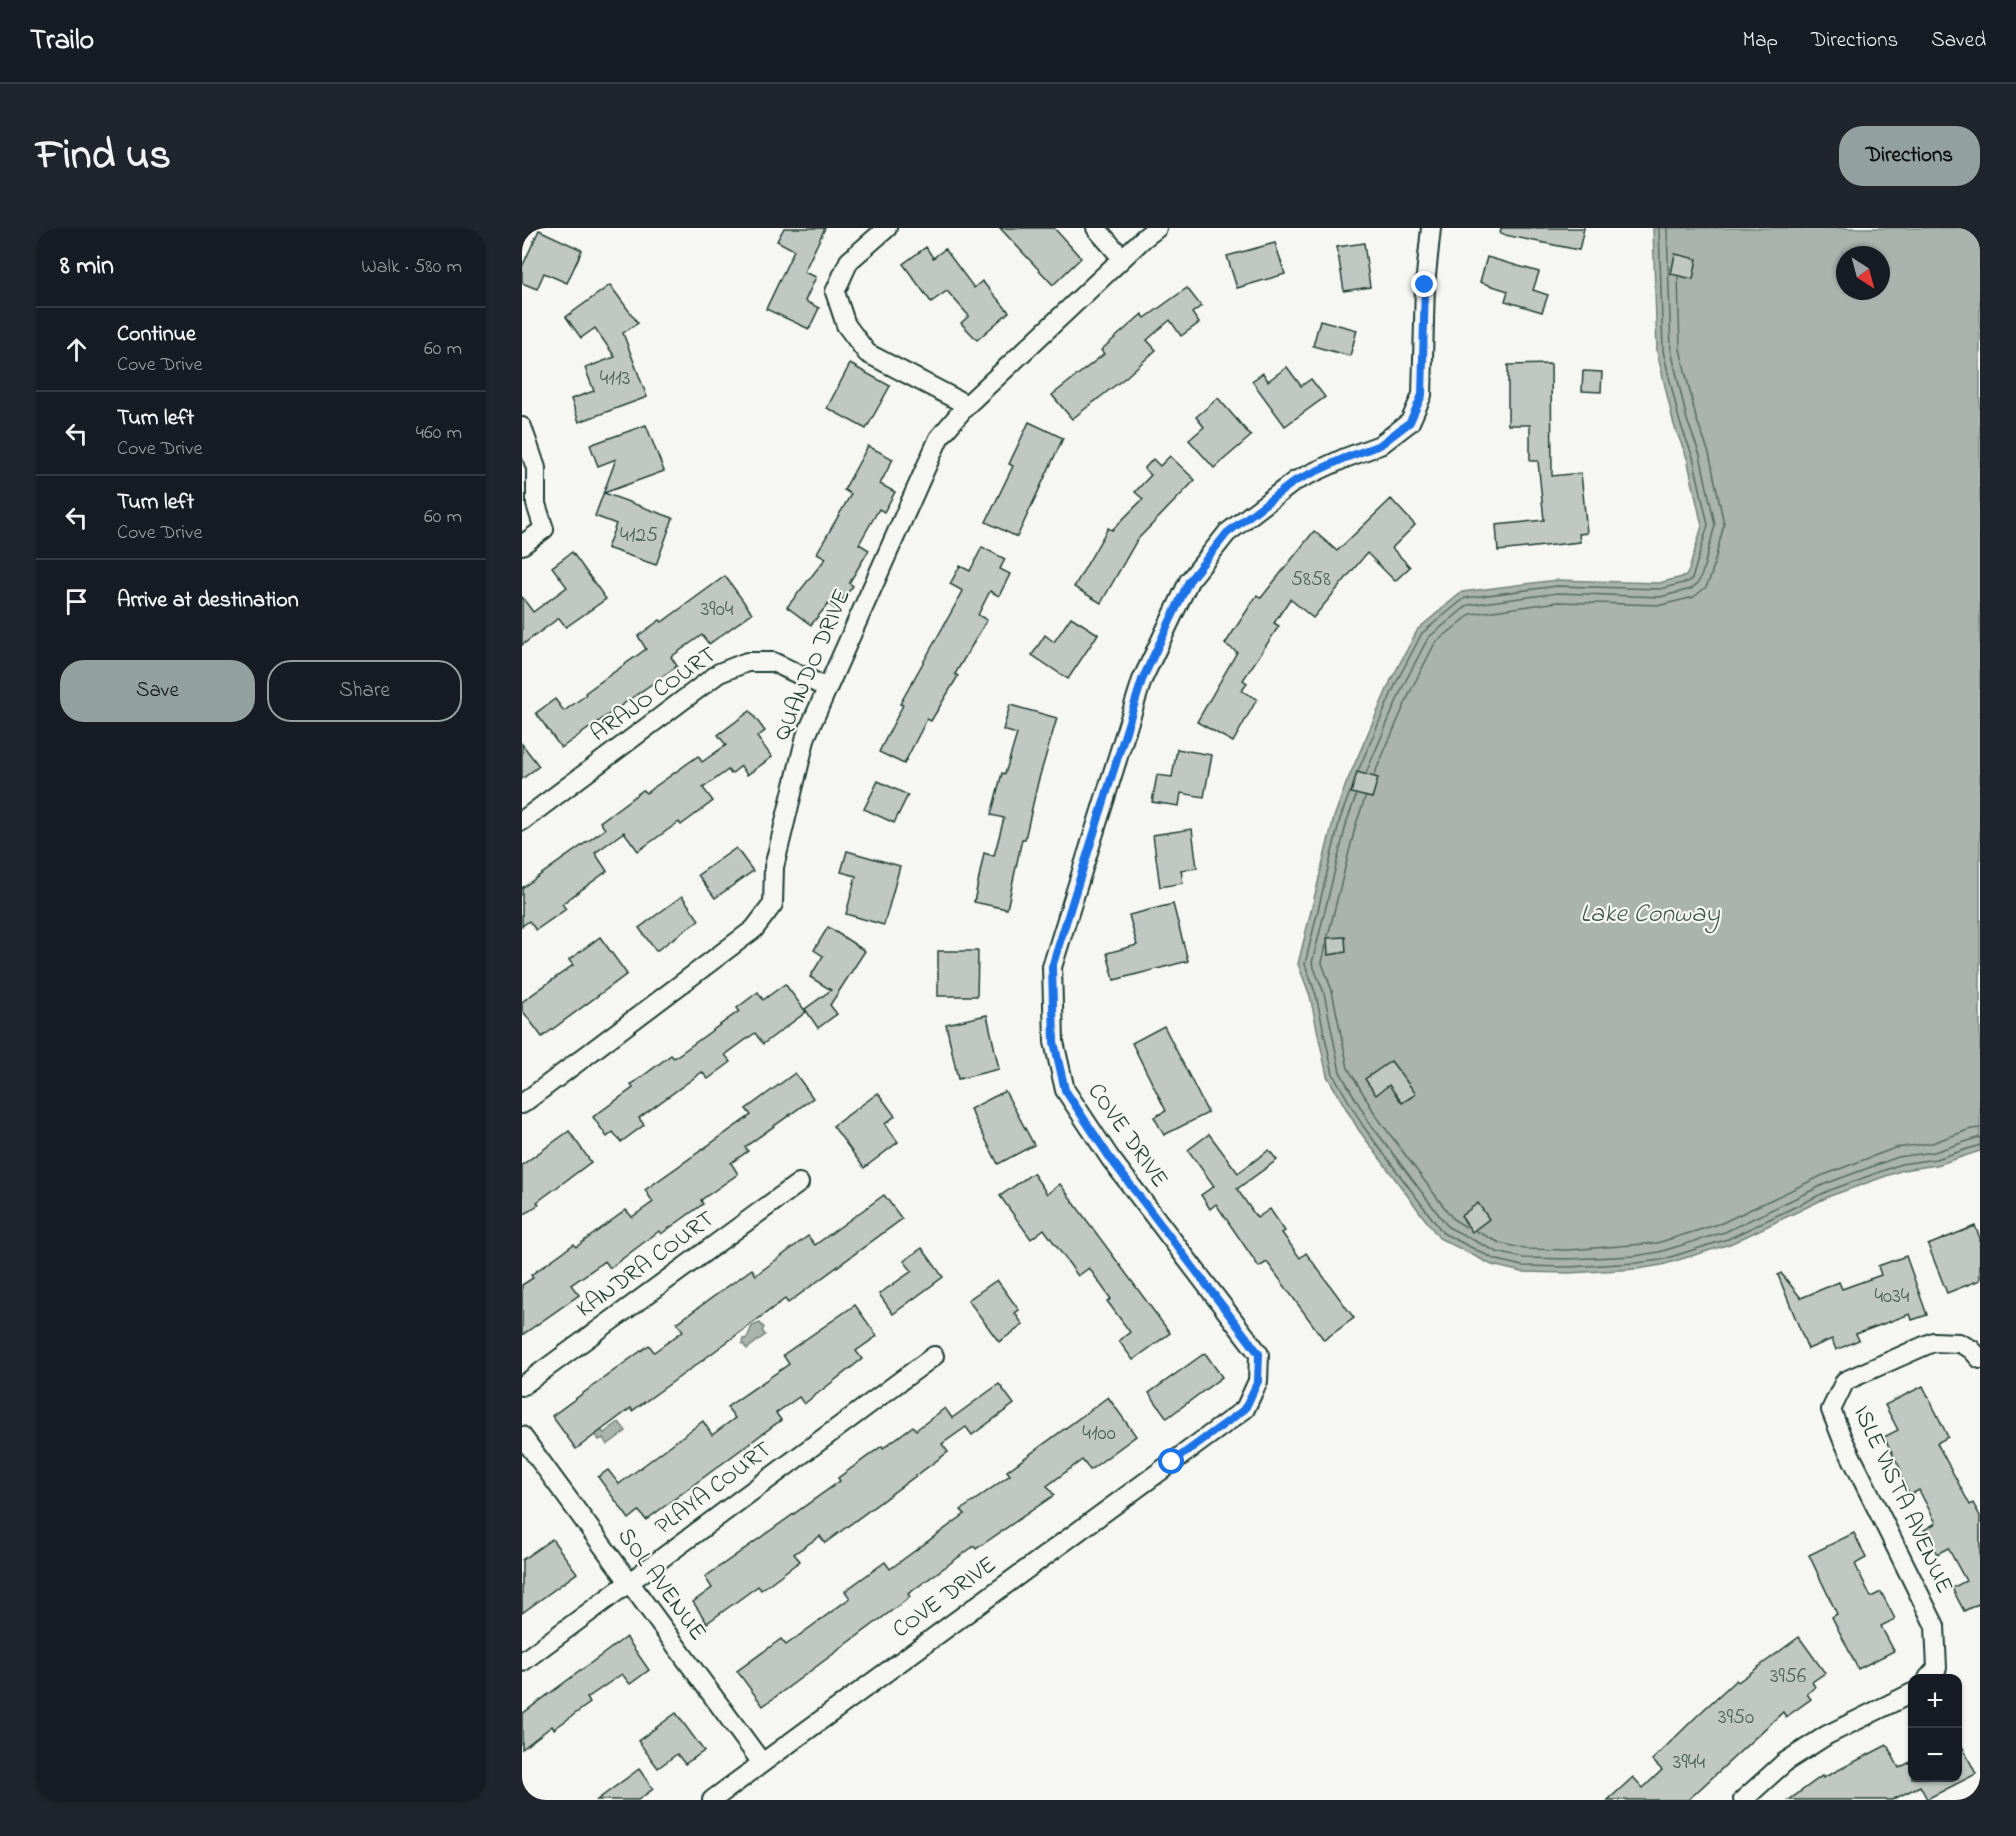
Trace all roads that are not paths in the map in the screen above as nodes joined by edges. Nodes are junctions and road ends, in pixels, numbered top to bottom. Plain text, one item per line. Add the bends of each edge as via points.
1 (887, 228) edge
2 (1096, 228) edge
3 (1157, 228) edge
4 (1431, 228) edge
5 (1122, 258) junction
6 (967, 405) junction
7 (522, 427) edge
8 (522, 545) edge
9 (826, 688) junction
10 (522, 821) edge
11 (522, 1104) edge
12 (799, 1183) dead end
13 (934, 1356) dead end
14 (1980, 1359) edge
15 (522, 1386) edge
16 (522, 1436) edge
17 (629, 1582) junction
18 (522, 1662) edge
19 (1932, 1674) edge
20 (1908, 1695) edge
21 (762, 1763) junction
22 (712, 1800) edge
23 (1743, 1800) edge

1 - 6 street via 849,261 835,292 846,325 867,353
2 - 5 street
3 - 5 street, QUANDO DRIVE
4 - 21 street, COVE DRIVE via 1422,395 1410,422 1380,445 1295,481 1227,533 1189,581 1142,680 1052,967 1054,1042 1065,1090 1110,1158 1259,1354 1258,1381 1245,1409
5 - 6 street, QUANDO DRIVE
6 - 9 street, QUANDO DRIVE via 939,438
7 - 8 street via 536,468 536,504 544,529
9 - 10 street, ARAJO COURT via 773,662 747,663 718,673
9 - 11 street, QUANDO DRIVE via 806,736 774,867 772,904 754,929
12 - 15 street, KANDRA COURT
13 - 17 street, PLAYA COURT
14 - 19 street, ISLE VISTA AVENUE via 1959,1342 1933,1342 1845,1381 1831,1410 1935,1626 1937,1668
16 - 17 street, SOL AVENUE
17 - 18 street, PLAYA COURT
17 - 21 street, SOL AVENUE
20 - 23 street via 1827,1735 1785,1762
21 - 22 street, COVE DRIVE

